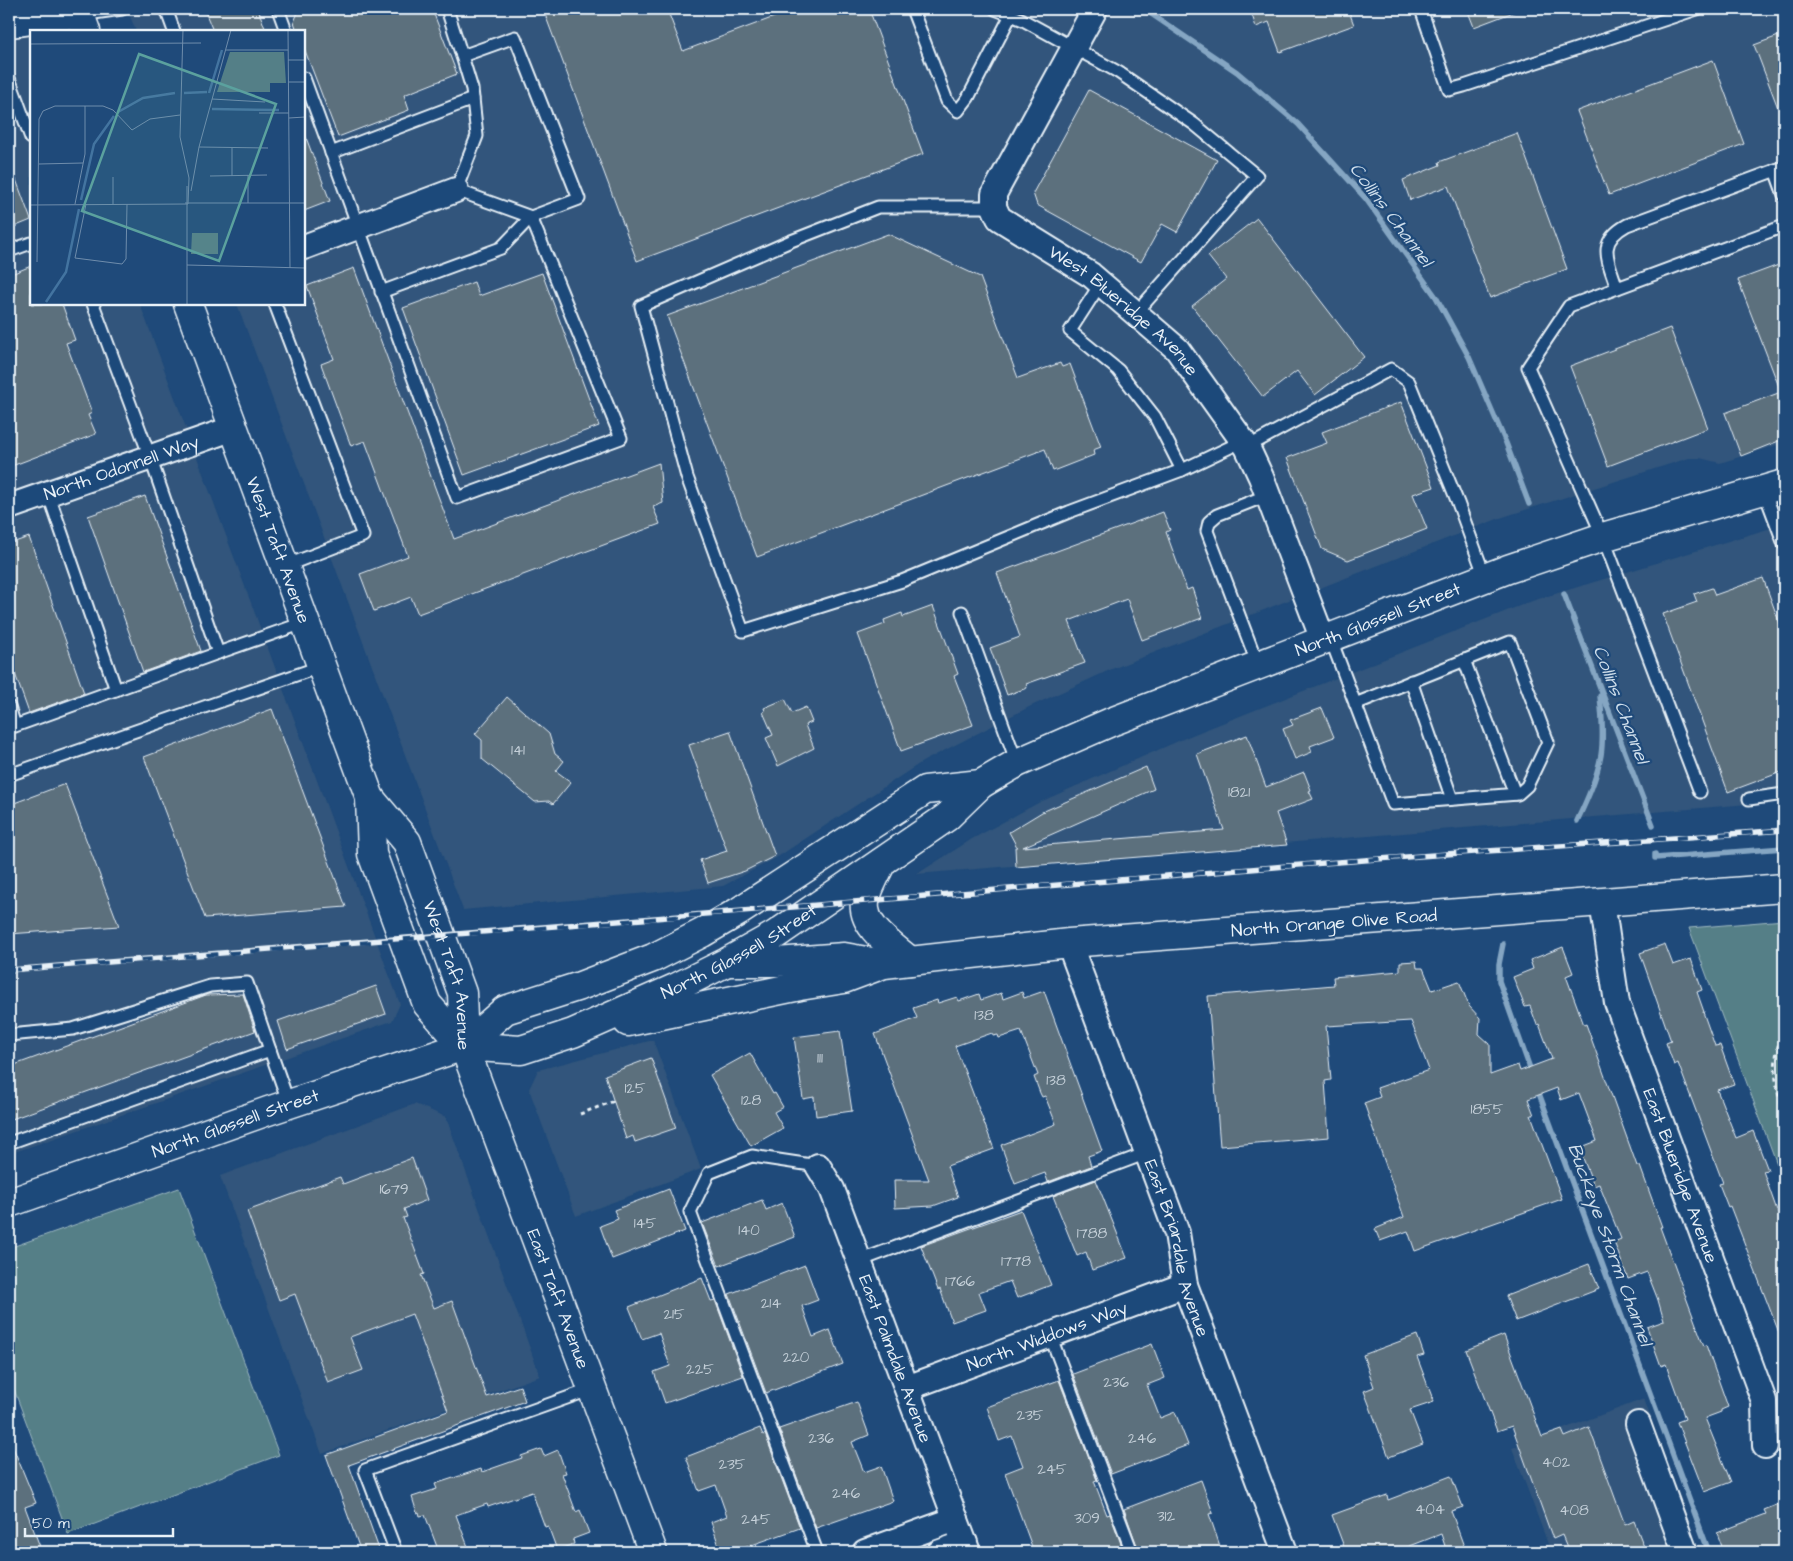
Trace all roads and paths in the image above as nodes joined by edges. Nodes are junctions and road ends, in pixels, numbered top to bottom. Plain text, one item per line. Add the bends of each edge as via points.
1 (122, 9) edge
2 (166, 9) edge
3 (278, 9) edge
4 (447, 9) edge
5 (912, 9) edge
6 (995, 9) edge
7 (1095, 9) edge
8 (1421, 9) edge
9 (1697, 9) edge
10 (1011, 14) junction
11 (81, 18) edge
12 (9, 26) edge
13 (174, 30) edge
14 (286, 30) edge
15 (1074, 47) junction
16 (462, 56) junction
17 (9, 78) edge
18 (305, 81) edge
19 (473, 99) junction
20 (30, 135) edge
21 (331, 153) junction
22 (1780, 168) edge
23 (456, 190) junction
24 (1784, 195) edge
25 (994, 207) junction
26 (531, 217) junction
27 (358, 226) junction
28 (1784, 226) edge
29 (30, 243) edge
30 (305, 247) edge
31 (9, 251) edge
32 (1101, 283) junction
33 (1617, 288) junction
34 (381, 292) junction
35 (93, 305) edge
36 (188, 305) edge
37 (275, 305) edge
38 (1136, 313) junction
39 (234, 428) junction
40 (1245, 444) junction
41 (150, 457) junction
42 (1182, 470) junction
43 (1774, 487) edge
44 (48, 493) junction
45 (1268, 495) junction
46 (9, 506) edge
47 (1602, 537) junction
48 (1784, 544) edge
49 (285, 566) junction
50 (1485, 577) junction
51 (962, 612) dead end
52 (306, 622) junction
53 (1326, 639) junction
54 (218, 653) junction
55 (1464, 660) junction
56 (1258, 665) junction
57 (322, 666) junction
58 (1411, 681) junction
59 (116, 690) junction
60 (1355, 704) junction
61 (9, 707) edge
62 (1017, 763) junction
63 (9, 775) edge
64 (981, 784) junction
65 (1700, 792) dead end
66 (1516, 794) junction
67 (1784, 794) edge
68 (370, 798) junction
69 (1452, 799) junction
70 (1749, 799) dead end
71 (882, 862) junction
72 (1784, 888) edge
73 (1602, 902) junction
74 (1069, 943) junction
75 (652, 958) junction
76 (727, 962) junction
77 (897, 962) junction
78 (1784, 1030) edge
79 (573, 1033) junction
80 (9, 1035) edge
81 (464, 1046) junction
82 (270, 1050) junction
83 (614, 1101) dead end
84 (289, 1104) junction
85 (1784, 1113) edge
86 (580, 1114) dead end
87 (9, 1143) edge
88 (1147, 1153) junction
89 (818, 1166) joint
90 (9, 1203) edge
91 (859, 1261) junction
92 (1185, 1285) junction
93 (1050, 1335) junction
94 (907, 1388) junction
95 (592, 1389) junction
96 (1638, 1424) dead end
97 (1765, 1446) dead end
98 (956, 1519) junction
99 (966, 1548) edge
100 (396, 1552) edge
101 (653, 1552) edge
102 (817, 1552) edge
103 (864, 1552) edge
104 (940, 1552) edge
105 (1132, 1552) edge
106 (1285, 1552) edge
107 (1685, 1552) edge

1 - 11 lane
2 - 13 lane
3 - 14 lane
4 - 16 lane
5 - 10 lane via 947,101 958,111 968,98
6 - 10 lane
7 - 15 street
8 - 9 lane via 1448,90
10 - 15 lane
11 - 12 street
15 - 25 street via 994,194
15 - 38 lane via 1118,72 1194,124 1257,176
16 - 19 lane
16 - 26 lane via 515,37 579,199
17 - 20 lane
18 - 21 lane
19 - 21 lane
19 - 23 lane via 477,136
21 - 27 lane
22 - 24 lane
22 - 33 lane via 1615,232 1607,244 1607,258
23 - 26 lane
23 - 27 street
25 - 32 street, West Blueridge Avenue via 999,218
25 - 42 lane via 878,207 791,240 641,306 688,477 743,631 902,581 1069,512
26 - 34 lane via 501,248
26 - 34 lane via 621,438 457,498
27 - 30 street
27 - 34 lane
28 - 33 lane
29 - 31 lane
32 - 38 street, West Blueridge Avenue
32 - 42 lane via 1070,331 1118,370 1155,417
33 - 47 lane via 1569,306 1528,367
35 - 41 lane
36 - 39 main road, West Taft Avenue
37 - 49 lane via 363,536
38 - 40 street, West Blueridge Avenue via 1177,349
39 - 41 street, North Odonnell Way
39 - 49 main road, West Taft Avenue
40 - 42 lane
40 - 45 street, West Blueridge Avenue
40 - 50 lane via 1391,368 1409,382
41 - 44 street, North Odonnell Way
41 - 54 lane
43 - 47 main road, North Glassell Street
43 - 48 lane
44 - 46 street, North Odonnell Way
44 - 59 lane
45 - 53 street, West Blueridge Avenue
45 - 56 lane via 1217,515 1209,522 1207,532
47 - 50 main road, North Glassell Street
47 - 65 lane
49 - 52 main road, West Taft Avenue
50 - 53 main road, North Glassell Street
51 - 62 lane
52 - 54 lane
52 - 57 main road, West Taft Avenue
53 - 56 main road, North Glassell Street
53 - 60 lane
54 - 59 lane
55 - 58 lane
55 - 66 lane
55 - 66 lane via 1510,642 1548,742 1527,786
56 - 62 main road, North Glassell Street via 1110,722
57 - 63 lane
57 - 68 main road, West Taft Avenue
58 - 60 lane
58 - 69 lane
59 - 61 lane via 15,726
60 - 69 lane via 1393,804
62 - 64 main road, North Glassell Street
64 - 71 main road, North Glassell Street via 947,817
64 - 75 main road, North Glassell Street via 925,790 738,912
66 - 69 lane
67 - 70 lane
68 - 81 main road, West Taft Avenue via 407,842 462,993
68 - 81 main road, West Taft Avenue via 372,854 427,1004
71 - 76 main road, North Glassell Street via 774,935
71 - 77 main road via 867,895 866,916
72 - 73 main road, North Orange Olive Road
73 - 74 main road, North Orange Olive Road
73 - 97 street, East Blueridge Avenue via 1617,1003 1764,1401
74 - 77 main road, North Orange Olive Road
74 - 88 street, East Briardale Avenue
75 - 76 main road, North Orange Olive Road
75 - 81 main road, North Glassell Street via 505,1010
76 - 77 main road, North Orange Olive Road via 844,957
76 - 79 main road, North Glassell Street
77 - 79 main road, North Orange Olive Road via 844,979
78 - 85 path via 1775,1069
79 - 81 main road, North Glassell Street via 521,1050
80 - 82 lane via 73,1028 210,986 248,982
81 - 84 main road, North Glassell Street
81 - 95 main road, East Taft Avenue
82 - 84 lane
82 - 87 lane
83 - 86 path
84 - 90 main road, North Glassell Street
88 - 91 lane
88 - 92 street, East Briardale Avenue via 1177,1233
89 - 91 street, East Palmdale Avenue via 832,1189
89 - 102 lane via 752,1156 709,1173 690,1212
91 - 94 street, East Palmdale Avenue
92 - 93 street, North Widdows Way
92 - 106 street, East Briardale Avenue
93 - 94 street, North Widdows Way
93 - 105 lane
94 - 98 street, East Palmdale Avenue
95 - 100 lane via 365,1470
95 - 101 main road, East Taft Avenue
96 - 107 street
98 - 99 street, East Palmdale Avenue
98 - 103 street
99 - 104 street

